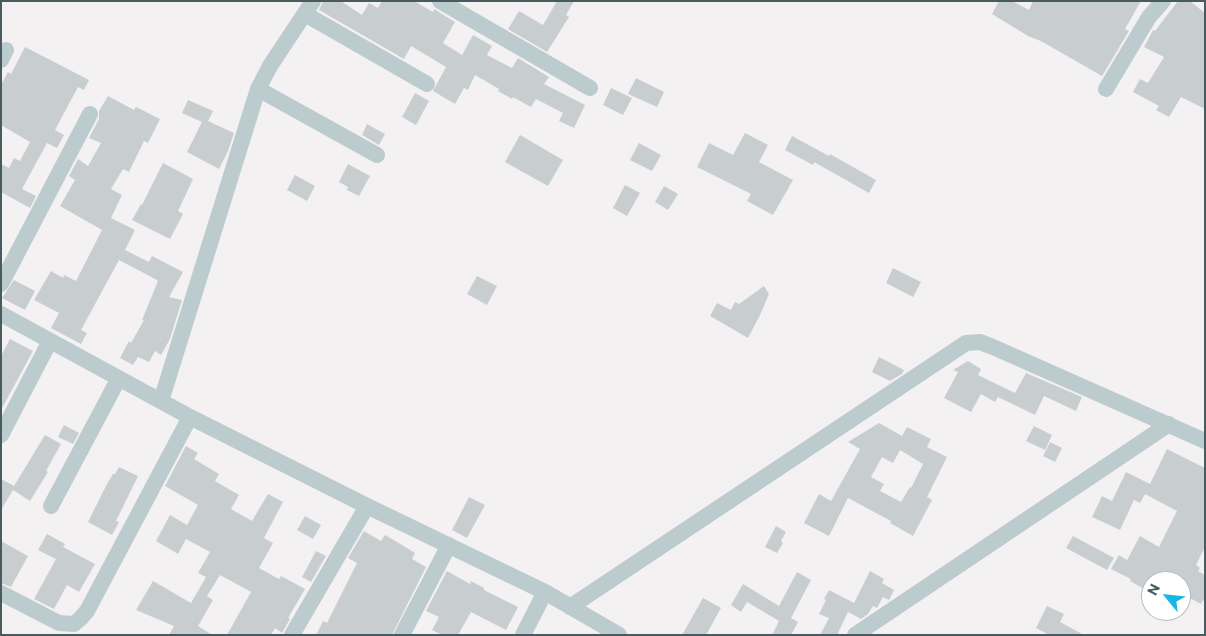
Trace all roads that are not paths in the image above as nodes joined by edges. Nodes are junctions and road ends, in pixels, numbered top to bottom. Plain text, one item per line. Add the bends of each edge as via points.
1 (440, 1) edge
2 (1163, 1) edge
3 (309, 8) edge
4 (427, 84) dead end
5 (590, 88) dead end
6 (258, 89) junction
7 (1106, 89) dead end
8 (90, 114) dead end
9 (377, 154) dead end
10 (1, 284) edge
11 (1, 314) edge
12 (50, 341) junction
13 (119, 378) junction
14 (161, 400) junction
15 (190, 417) junction
16 (1169, 424) junction
17 (1, 435) edge
18 (1205, 441) edge
19 (51, 506) dead end
20 (367, 506) junction
21 (449, 546) junction
22 (545, 592) junction
23 (1, 593) edge
24 (570, 607) junction
25 (292, 635) edge
26 (402, 635) edge
27 (523, 635) edge
28 (619, 635) edge
29 (855, 635) edge

1 - 5 street
2 - 7 street
3 - 4 street
3 - 6 street
6 - 9 street
6 - 14 street
8 - 10 street
11 - 12 street
12 - 13 street
12 - 17 street
13 - 14 street
13 - 19 street
14 - 15 street
15 - 20 street
15 - 23 street via 81,618 74,624 59,623
16 - 18 street
16 - 24 street via 980,342 966,343
16 - 29 street
20 - 21 street
20 - 25 street
21 - 22 street
21 - 26 street
22 - 24 street
22 - 27 street
24 - 28 street

